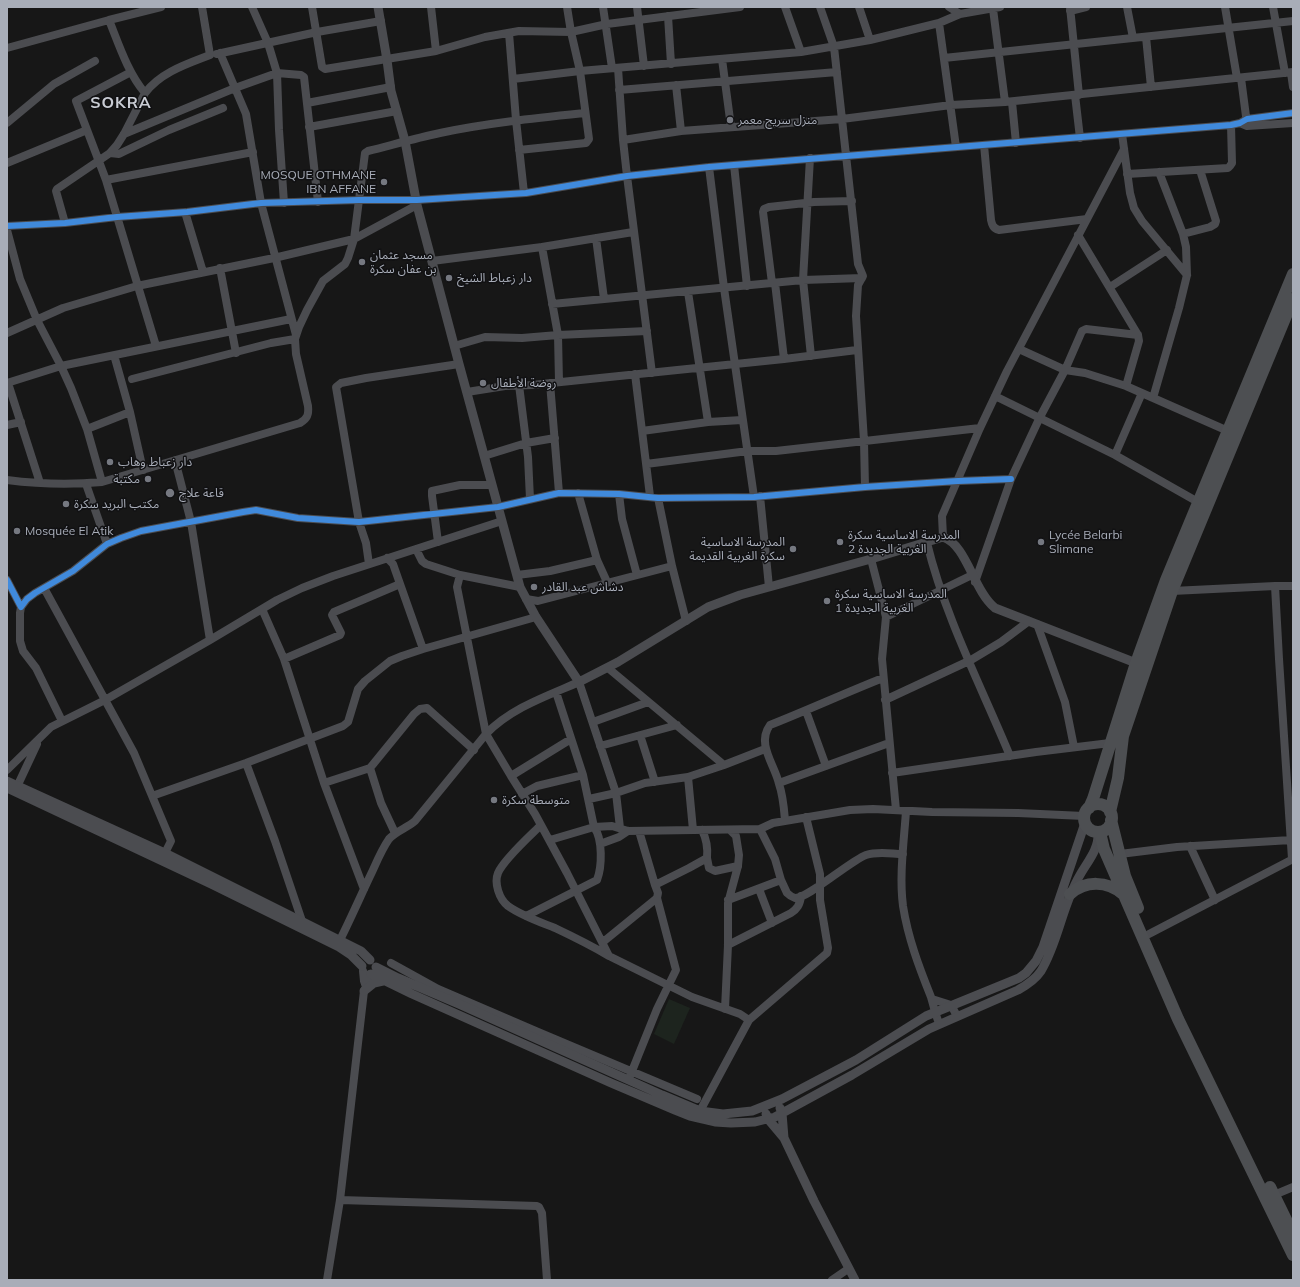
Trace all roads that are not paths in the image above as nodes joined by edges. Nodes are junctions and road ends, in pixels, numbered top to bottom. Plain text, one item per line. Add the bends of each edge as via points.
1 (161, 7) edge
2 (202, 7) edge
3 (252, 7) edge
4 (312, 7) edge
5 (378, 7) edge
6 (431, 7) edge
7 (567, 7) edge
8 (603, 7) edge
9 (637, 7) edge
10 (740, 7) edge
11 (785, 7) edge
12 (820, 7) edge
13 (859, 7) edge
14 (950, 7) edge
15 (1086, 7) edge
16 (1127, 7) edge
17 (1225, 7) edge
18 (1273, 7) edge
19 (996, 8) edge
20 (1070, 9) edge
21 (126, 11) edge
22 (960, 14) junction
23 (668, 16) junction
24 (109, 20) junction
25 (381, 21) junction
26 (638, 21) junction
27 (1293, 21) edge
28 (1276, 23) junction
29 (606, 24) junction
30 (939, 24) junction
31 (1228, 28) junction
32 (317, 32) junction
33 (571, 32) junction
34 (509, 33) junction
35 (1146, 37) junction
36 (1133, 38) junction
37 (870, 40) junction
38 (268, 43) junction
39 (1074, 44) junction
40 (834, 47) junction
41 (7, 48) edge
42 (436, 51) junction
43 (801, 52) junction
44 (999, 52) junction
45 (220, 53) junction
46 (210, 55) junction
47 (944, 58) junction
48 (722, 59) junction
49 (387, 60) junction
50 (95, 61) dead end
51 (671, 64) junction
52 (644, 66) junction
53 (615, 68) junction
54 (580, 71) junction
55 (131, 72) junction
56 (837, 72) junction
57 (277, 73) junction
58 (1289, 73) edge
59 (1239, 78) junction
60 (513, 79) junction
61 (724, 81) junction
62 (676, 85) junction
63 (1293, 86) edge
64 (1151, 87) junction
65 (235, 88) junction
66 (391, 88) junction
67 (619, 90) junction
68 (145, 93) junction
69 (1077, 95) junction
70 (1009, 102) junction
71 (307, 103) junction
72 (950, 105) junction
73 (223, 108) dead end
74 (397, 111) junction
75 (585, 113) junction
76 (1293, 113) edge
77 (842, 119) junction
78 (516, 120) junction
79 (1293, 122) edge
80 (7, 123) edge
81 (1245, 123) junction
82 (1231, 125) junction
83 (309, 127) junction
84 (731, 127) junction
85 (87, 130) junction
86 (680, 131) junction
87 (124, 134) junction
88 (1122, 134) junction
89 (1080, 138) junction
90 (622, 140) junction
91 (405, 141) junction
92 (1016, 143) junction
93 (984, 146) junction
94 (956, 147) junction
95 (1124, 148) junction
96 (519, 150) junction
97 (253, 152) junction
98 (110, 153) junction
99 (846, 156) junction
100 (810, 158) junction
101 (99, 162) junction
102 (7, 163) edge
103 (734, 165) junction
104 (709, 167) junction
105 (1200, 170) junction
106 (1159, 172) junction
107 (1127, 174) junction
108 (627, 176) junction
109 (106, 180) junction
110 (524, 193) junction
111 (359, 200) junction
112 (318, 202) junction
113 (417, 202) junction
114 (852, 202) junction
115 (261, 203) junction
116 (284, 203) junction
117 (808, 203) junction
118 (185, 212) junction
119 (117, 217) junction
120 (1087, 219) junction
121 (65, 223) junction
122 (7, 228) edge
123 (633, 232) junction
124 (1183, 234) junction
125 (1078, 235) junction
126 (596, 238) junction
127 (354, 239) junction
128 (542, 247) junction
129 (1166, 250) junction
130 (274, 258) junction
131 (432, 261) junction
132 (220, 268) junction
133 (203, 272) junction
134 (1293, 274) edge
135 (1187, 275) junction
136 (862, 278) junction
137 (804, 280) junction
138 (774, 283) junction
139 (137, 286) junction
140 (747, 286) junction
141 (1110, 287) junction
142 (724, 288) junction
143 (688, 292) junction
144 (642, 296) junction
145 (604, 298) junction
146 (1293, 299) edge
147 (552, 304) junction
148 (291, 319) junction
149 (37, 320) junction
150 (647, 331) junction
151 (232, 332) junction
152 (7, 333) edge
153 (558, 335) junction
154 (1138, 335) junction
155 (295, 338) junction
156 (156, 346) junction
157 (454, 346) junction
158 (1019, 349) junction
159 (857, 350) junction
160 (236, 353) junction
161 (114, 355) junction
162 (810, 356) junction
163 (784, 359) junction
164 (459, 364) junction
165 (734, 364) junction
166 (61, 366) junction
167 (699, 368) junction
168 (1065, 370) junction
169 (652, 373) junction
170 (635, 374) junction
171 (132, 379) dead end
172 (554, 382) junction
173 (8, 383) edge
174 (519, 385) junction
175 (1126, 386) junction
176 (467, 392) junction
177 (1142, 393) junction
178 (995, 396) junction
179 (1153, 398) junction
180 (130, 412) junction
181 (1040, 417) junction
182 (742, 420) junction
183 (21, 422) junction
184 (708, 422) junction
185 (7, 425) edge
186 (980, 428) junction
187 (87, 429) junction
188 (642, 431) junction
189 (1228, 431) junction
190 (555, 438) junction
191 (864, 441) junction
192 (526, 443) junction
193 (748, 451) junction
194 (1115, 455) junction
195 (484, 456) junction
196 (175, 460) junction
197 (646, 464) junction
198 (143, 470) junction
199 (1011, 479) junction
200 (7, 480) edge
201 (958, 481) junction
202 (102, 482) junction
203 (40, 483) junction
204 (86, 484) junction
205 (492, 485) junction
206 (864, 487) junction
207 (559, 493) junction
208 (578, 493) junction
209 (619, 494) junction
210 (757, 496) junction
211 (654, 497) junction
212 (530, 499) junction
213 (1198, 502) junction
214 (498, 507) junction
215 (435, 514) junction
216 (502, 521) junction
217 (191, 522) junction
218 (359, 522) junction
219 (942, 537) junction
220 (438, 542) junction
221 (927, 543) junction
222 (107, 544) junction
223 (416, 549) junction
224 (387, 558) junction
225 (871, 559) junction
226 (597, 560) junction
227 (369, 564) junction
228 (672, 566) junction
229 (460, 575) junction
230 (517, 575) junction
231 (637, 575) junction
232 (973, 578) junction
233 (7, 580) edge
234 (607, 582) junction
235 (400, 584) junction
236 (1275, 586) junction
237 (1293, 586) edge
238 (520, 587) junction
239 (769, 587) junction
240 (44, 588) junction
241 (940, 590) junction
242 (1172, 591) junction
243 (526, 599) junction
244 (22, 607) junction
245 (262, 609) junction
246 (536, 617) junction
247 (886, 617) junction
248 (686, 621) junction
249 (1033, 623) junction
250 (468, 637) junction
251 (210, 640) junction
252 (423, 649) junction
253 (284, 659) junction
254 (968, 661) junction
255 (1136, 663) junction
256 (608, 668) junction
257 (883, 678) junction
258 (579, 682) junction
259 (556, 692) junction
260 (105, 700) junction
261 (885, 700) junction
262 (648, 702) junction
263 (806, 711) junction
264 (62, 722) junction
265 (593, 722) junction
266 (677, 725) junction
267 (486, 734) junction
268 (640, 735) junction
269 (39, 737) junction
270 (572, 739) junction
271 (310, 740) junction
272 (889, 743) junction
273 (1110, 743) junction
274 (600, 746) junction
275 (1074, 747) junction
276 (765, 749) junction
277 (474, 750) junction
278 (1010, 756) junction
279 (246, 763) junction
280 (724, 765) junction
281 (826, 766) junction
282 (370, 768) junction
283 (7, 770) edge
284 (892, 773) junction
285 (584, 774) junction
286 (511, 776) junction
287 (688, 777) junction
288 (7, 781) edge
289 (655, 782) junction
290 (324, 783) junction
291 (779, 783) junction
292 (13, 789) edge
293 (616, 793) junction
294 (522, 794) junction
295 (152, 796) junction
296 (589, 799) junction
297 (896, 810) junction
298 (906, 811) junction
299 (1086, 816) junction
300 (1110, 816) junction
301 (806, 817) junction
302 (786, 820) junction
303 (541, 825) junction
304 (594, 827) junction
305 (620, 828) junction
306 (760, 829) junction
307 (693, 830) junction
308 (702, 830) junction
309 (730, 830) junction
310 (628, 831) junction
311 (639, 831) junction
312 (1099, 832) junction
313 (395, 833) junction
314 (550, 840) junction
315 (1291, 840) junction
316 (600, 844) junction
317 (1190, 846) junction
318 (165, 853) junction
319 (903, 854) junction
320 (1120, 854) junction
321 (707, 858) junction
322 (1293, 859) edge
323 (738, 866) junction
324 (781, 880) junction
325 (821, 884) junction
326 (655, 885) junction
327 (364, 889) junction
328 (759, 889) junction
329 (576, 892) junction
330 (1070, 894) junction
331 (1123, 894) junction
332 (801, 896) junction
333 (657, 898) junction
334 (728, 900) junction
335 (1215, 900) junction
336 (526, 916) junction
337 (302, 921) junction
338 (772, 923) junction
339 (1148, 934) junction
340 (603, 942) junction
341 (340, 943) junction
342 (728, 945) junction
343 (609, 956) junction
344 (390, 962) dead end
345 (369, 969) junction
346 (383, 981) junction
347 (668, 986) junction
348 (365, 989) junction
349 (437, 992) junction
350 (932, 999) junction
351 (446, 1004) junction
352 (951, 1005) junction
353 (725, 1009) junction
354 (934, 1013) junction
355 (957, 1016) junction
356 (749, 1020) junction
357 (940, 1023) junction
358 (535, 1039) junction
359 (581, 1054) junction
360 (576, 1067) junction
361 (632, 1071) junction
362 (628, 1081) junction
363 (697, 1099) dead end
364 (777, 1101) junction
365 (763, 1107) junction
366 (700, 1111) junction
367 (782, 1113) junction
368 (768, 1119) junction
369 (784, 1138) junction
370 (1293, 1187) edge
371 (1274, 1196) junction
372 (340, 1200) junction
373 (1293, 1234) edge
374 (1293, 1255) edge
375 (848, 1269) junction
376 (327, 1280) edge
377 (547, 1280) edge
378 (832, 1280) edge
379 (855, 1280) edge

1 - 21 street
2 - 46 street
3 - 38 street
4 - 32 street
5 - 25 street
6 - 42 street
7 - 33 street
8 - 29 street
9 - 26 street
10 - 23 street
11 - 43 street
12 - 40 street
13 - 37 street
14 - 22 street
15 - 20 street
16 - 36 street
17 - 31 street
18 - 28 street
19 - 22 street
19 - 44 street
20 - 39 street
21 - 24 street
22 - 30 street
23 - 26 street
23 - 51 street
24 - 41 street
24 - 55 street
25 - 32 street
25 - 49 street
26 - 29 street
26 - 52 street
27 - 28 street
28 - 31 street
28 - 58 street
29 - 33 street
29 - 53 street
30 - 37 street
30 - 47 street
31 - 35 street
31 - 59 street
32 - 38 street
32 - 49 street via 323,69
33 - 34 street
33 - 54 street
34 - 42 street
34 - 60 street
35 - 36 street
35 - 64 street
36 - 39 street
37 - 40 street
38 - 45 street
38 - 57 street
39 - 44 street
39 - 69 street
40 - 43 street
40 - 56 street
42 - 49 street
43 - 48 street
44 - 47 street
44 - 70 street
45 - 46 street
45 - 65 street
46 - 68 street via 171,71
47 - 72 street
48 - 51 street
48 - 61 street
49 - 66 street
50 - 80 street via 54,84
51 - 52 street
52 - 53 street
53 - 54 street
53 - 67 street
54 - 60 street
54 - 75 street
55 - 68 street
55 - 85 street via 76,101
56 - 61 street
56 - 77 street
57 - 65 street
57 - 71 street via 303,75
57 - 116 street
58 - 59 street
58 - 63 street
59 - 64 street
59 - 81 street
60 - 78 street
61 - 62 street
61 - 84 street
62 - 67 street
62 - 86 street
64 - 69 street
65 - 87 street
65 - 97 street via 244,107
66 - 71 street
66 - 74 street
67 - 90 street
68 - 87 street
69 - 70 street
69 - 89 street
70 - 72 street
70 - 92 street
71 - 83 street
72 - 77 street
72 - 94 street
73 - 98 street via 119,154
74 - 83 street
74 - 91 street
75 - 78 street
75 - 96 street via 589,139 586,143
76 - 81 street
77 - 84 street
77 - 99 street
78 - 91 street
78 - 96 street
79 - 81 street
81 - 82 street
82 - 88 street
82 - 105 street via 1230,166
83 - 112 street
84 - 86 street
85 - 101 street
85 - 102 street
86 - 90 street
87 - 98 street
88 - 89 street
88 - 95 street
89 - 92 street
90 - 108 street
91 - 111 street via 364,154
91 - 113 street
92 - 93 street
93 - 94 street
93 - 120 street via 991,220 995,228 999,230
94 - 99 street
95 - 107 street
95 - 120 street
96 - 110 street
97 - 109 street
97 - 115 street
98 - 101 street
99 - 100 street
99 - 114 street
100 - 103 street
100 - 117 street
101 - 109 street
101 - 121 street via 56,191
103 - 104 street
103 - 140 street
104 - 108 street
104 - 142 street
105 - 106 street
105 - 124 street via 1216,221 1210,226
106 - 107 street
106 - 124 street
107 - 129 street via 1134,208
108 - 110 street
108 - 123 street
109 - 119 street
110 - 113 street
111 - 112 street
111 - 113 street
111 - 127 street
112 - 116 street
113 - 127 street
113 - 131 street
114 - 117 street
114 - 136 street via 858,264
115 - 116 street
115 - 118 street
115 - 130 street
117 - 137 street
117 - 138 street via 769,207 764,210
118 - 119 street
118 - 133 street
119 - 121 street
119 - 139 street
120 - 125 street
121 - 122 street
122 - 149 street via 20,279
123 - 126 street
123 - 144 street
124 - 135 street
125 - 141 street
125 - 158 street
126 - 128 street
126 - 145 street
127 - 130 street
127 - 155 street via 345,264 324,281 306,310
128 - 131 street
128 - 147 street
129 - 135 street
129 - 141 street
130 - 132 street
130 - 148 street
131 - 157 street
132 - 133 street
132 - 151 street
133 - 139 street
134 - 189 main road
135 - 179 street
136 - 137 street
136 - 159 street via 858,285 856,310
137 - 138 street
137 - 162 street
138 - 140 street
138 - 163 street
139 - 149 street via 63,308
139 - 156 street
140 - 142 street
141 - 154 street
142 - 143 street
142 - 165 street
143 - 144 street
143 - 167 street
144 - 145 street
144 - 150 street
145 - 147 street
146 - 242 main road
147 - 153 street
148 - 151 street
148 - 155 street
149 - 152 street
149 - 166 street
150 - 153 street
150 - 169 street
151 - 156 street
151 - 160 street
153 - 157 street via 522,338 485,337
153 - 172 street
154 - 168 street via 1083,330
154 - 175 street via 1139,341
155 - 160 street
155 - 196 street via 296,354 308,406 309,414 306,419 300,423
156 - 161 street
157 - 164 street
158 - 168 street
158 - 178 street
159 - 162 street
159 - 191 street
160 - 171 street
161 - 166 street
161 - 180 street
162 - 163 street
163 - 165 street
164 - 176 street
164 - 218 street via 366,378 341,383 336,387
165 - 167 street
165 - 182 street
166 - 173 street
166 - 187 street
167 - 169 street
167 - 184 street
168 - 175 street via 1086,373
168 - 181 street
169 - 170 street
170 - 172 street
170 - 188 street
172 - 174 street
172 - 190 street
173 - 183 street
174 - 176 street
174 - 192 street
175 - 177 street
176 - 195 street
177 - 179 street
177 - 194 street
178 - 181 street
178 - 186 street
179 - 189 street
180 - 187 street
180 - 198 street
181 - 194 street
181 - 199 street
182 - 184 street
182 - 193 street
183 - 185 street
183 - 203 street
184 - 188 street
186 - 191 street
186 - 201 street
187 - 202 street
188 - 197 street
189 - 213 main road
190 - 192 street
190 - 207 street
191 - 193 street via 776,451
191 - 206 street
192 - 195 street
192 - 212 street
193 - 197 street
193 - 210 street
194 - 213 street
195 - 205 street
196 - 198 street
196 - 217 street
197 - 211 street
198 - 202 street
199 - 201 street
199 - 232 street
200 - 203 street
201 - 206 street
201 - 219 street via 942,516
202 - 204 street
203 - 204 street
204 - 222 street
205 - 214 street
205 - 215 street via 460,485 433,491
206 - 210 street
207 - 208 street
207 - 212 street
208 - 209 street
208 - 226 street
209 - 211 street
209 - 231 street via 622,519
210 - 211 street
210 - 239 street
211 - 228 street
212 - 214 street
213 - 255 main road
214 - 215 street
214 - 216 street
215 - 218 street
215 - 220 street
216 - 220 street
216 - 230 street
217 - 218 street via 256,510 289,517
217 - 222 street via 142,531
217 - 251 street
218 - 227 street
219 - 221 street
219 - 232 street via 955,545
220 - 223 street
221 - 225 street
221 - 241 street
222 - 240 street via 73,571
223 - 224 street
223 - 229 street via 426,564
224 - 227 street
224 - 235 street via 393,564
225 - 239 street
225 - 247 street
226 - 230 street via 550,571
226 - 234 street
227 - 245 street via 302,588
228 - 231 street
228 - 248 street
229 - 238 street
229 - 250 street via 457,587
230 - 238 street
231 - 234 street
232 - 241 street
232 - 249 street via 987,602 994,608
233 - 244 street
234 - 243 street via 538,601
235 - 252 street
235 - 253 street via 334,612 332,615 340,629 340,635
236 - 237 street
236 - 242 street
236 - 315 street
238 - 243 street
239 - 248 street via 708,607
240 - 244 street via 27,600
240 - 260 street
241 - 247 street
241 - 254 street
242 - 300 main road via 1124,736
243 - 246 street
244 - 264 street via 19,622 21,646 36,668
245 - 251 street
245 - 253 street
246 - 250 street
246 - 258 street
247 - 257 street
248 - 256 street
249 - 254 street
249 - 255 street
249 - 275 street via 1065,702
250 - 252 street
250 - 267 street
251 - 260 street
252 - 271 street via 396,658 365,682 356,693 348,722
253 - 271 street
254 - 261 street
254 - 278 street
255 - 273 main road
256 - 258 street
256 - 262 street
257 - 261 street
257 - 263 street
258 - 259 street
258 - 265 street
259 - 267 street via 509,715
259 - 270 street
260 - 264 street
260 - 295 street via 134,753
261 - 272 street
262 - 265 street
262 - 266 street
263 - 276 street via 770,726 767,729
263 - 281 street
264 - 269 street
265 - 274 street
266 - 268 street
266 - 280 street
267 - 277 street
267 - 286 street
268 - 274 street
268 - 289 street
269 - 283 street
269 - 292 street
270 - 285 street
270 - 286 street
271 - 279 street
271 - 290 street
272 - 281 street
272 - 284 street
273 - 275 street
273 - 299 main road
274 - 293 street
275 - 278 street
276 - 280 street
276 - 291 street
277 - 282 street via 427,708 423,708 414,714
277 - 313 street via 415,821
278 - 284 street
279 - 295 street
279 - 337 street
280 - 287 street
281 - 291 street
282 - 290 street
282 - 313 street via 381,803
284 - 297 street
285 - 294 street via 537,786
285 - 296 street
286 - 294 street
287 - 289 street
287 - 307 street
288 - 292 street
289 - 293 street
290 - 327 street
291 - 302 street
292 - 318 street
292 - 341 street
293 - 296 street
293 - 305 street
294 - 303 street
295 - 318 street via 171,841
296 - 304 street
297 - 298 street
297 - 301 street via 850,810
298 - 299 street
298 - 319 street
299 - 300 main road via 1096,805 1100,805 1104,806
299 - 312 main road via 1090,830
299 - 352 street via 1043,947 1036,961 1019,978
300 - 312 main road via 1107,828
300 - 320 main road
301 - 302 street
301 - 325 street via 817,856
302 - 306 street via 773,822
303 - 314 street
303 - 336 street via 505,863 498,872 496,882 508,906
304 - 305 street
304 - 314 street
304 - 316 street
305 - 310 street
306 - 309 street
306 - 324 street
307 - 308 street
307 - 311 street
308 - 309 street
308 - 321 street via 706,838
309 - 323 street via 736,836
310 - 311 street
310 - 316 street
311 - 326 street
312 - 330 street via 1094,851
312 - 331 main road
313 - 327 street via 384,847
314 - 329 street
315 - 317 street
315 - 322 street
316 - 329 street via 596,880
317 - 320 street
317 - 335 street
318 - 337 street
319 - 325 street via 868,854
319 - 350 street via 903,905 912,945
320 - 339 main road via 1127,882
321 - 323 street via 709,868 715,871
321 - 326 street
322 - 335 street
323 - 334 street
324 - 328 street
324 - 332 street via 787,893 795,898
325 - 332 street
325 - 356 street via 820,900 827,953
326 - 333 street
327 - 341 street
328 - 334 street
328 - 338 street
329 - 336 street
329 - 340 street
330 - 331 main road via 1082,886 1096,883 1110,886
330 - 355 street via 1047,958 1036,978 1018,990
331 - 374 main road via 1178,1020
332 - 338 street via 796,909
333 - 340 street
333 - 347 street via 676,968
334 - 342 street
335 - 339 street
336 - 343 street via 581,940
337 - 341 street
338 - 342 street
339 - 371 main road via 1184,1014
340 - 343 street
341 - 345 street
342 - 353 street
343 - 347 street
344 - 349 street
345 - 346 street
345 - 348 street via 364,981
345 - 349 street
346 - 348 street
346 - 351 street
347 - 353 street
347 - 361 street
348 - 372 street
349 - 351 street
349 - 358 street
350 - 352 street
350 - 354 street
351 - 358 street
352 - 354 street
352 - 355 street
353 - 356 street
354 - 357 street
354 - 364 street via 856,1060
355 - 357 street
356 - 366 street
357 - 367 street
358 - 359 street
358 - 360 street
359 - 360 street
359 - 361 street
359 - 362 street
360 - 368 street via 690,1116 731,1123
361 - 362 street
361 - 363 street
362 - 366 street
364 - 365 street
364 - 367 street
365 - 366 street via 723,1114
365 - 368 street
367 - 368 street
367 - 369 street
368 - 369 street
369 - 375 street
370 - 371 street
371 - 373 main road
372 - 376 street
372 - 377 street via 539,1207 542,1213
375 - 378 street
375 - 379 street

